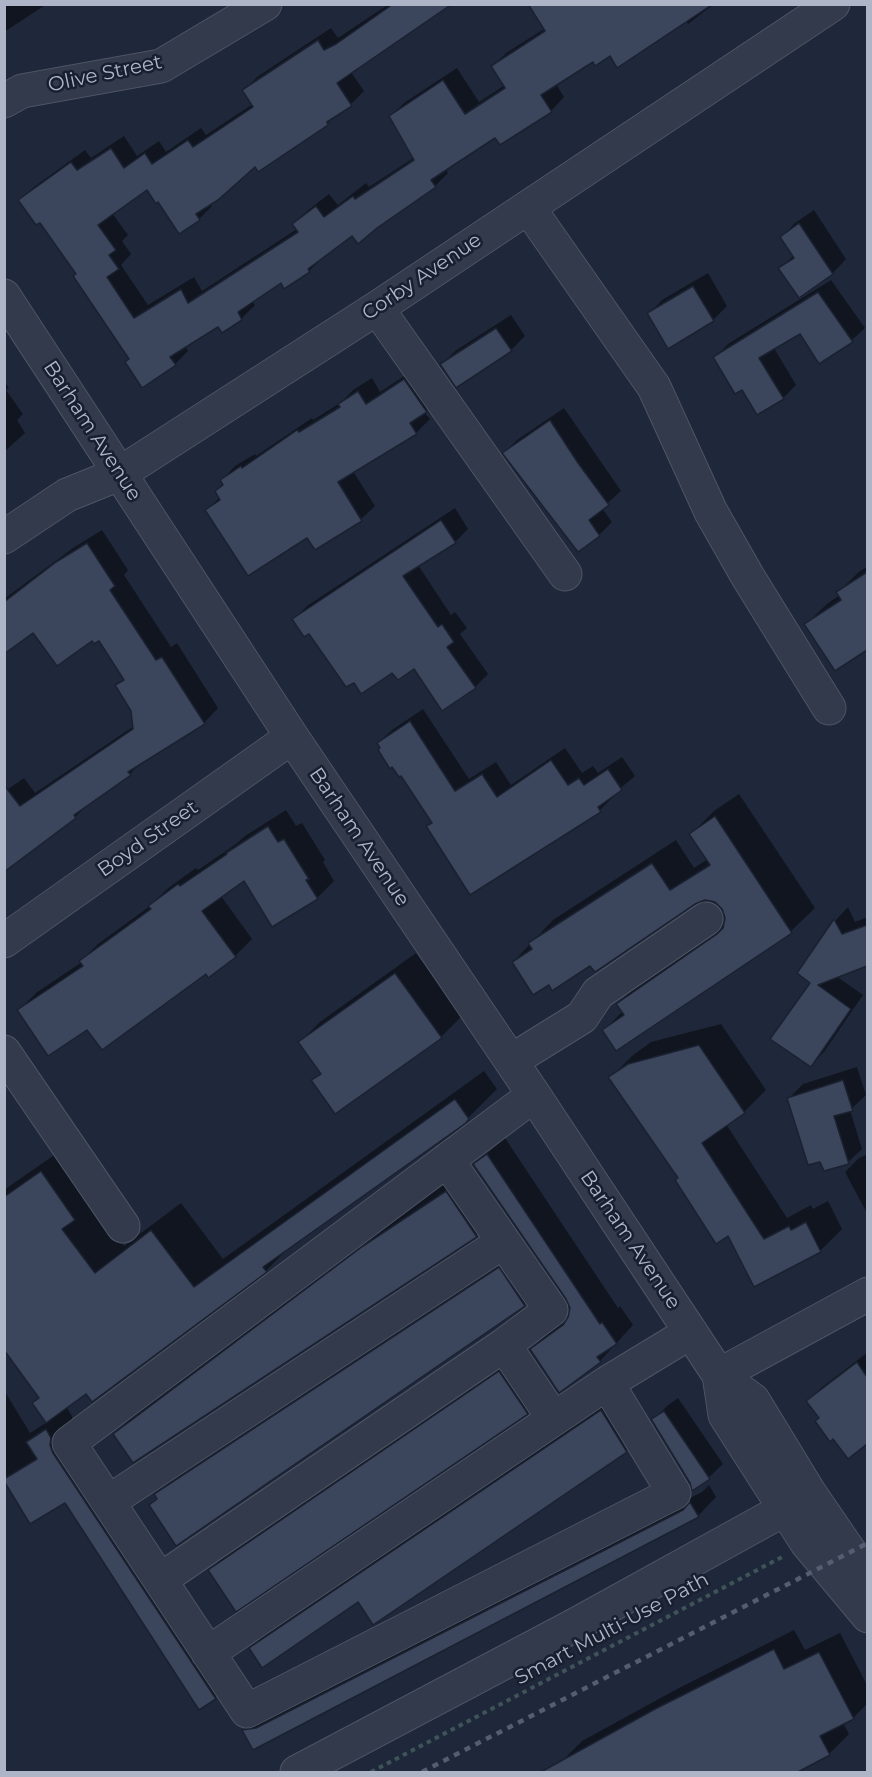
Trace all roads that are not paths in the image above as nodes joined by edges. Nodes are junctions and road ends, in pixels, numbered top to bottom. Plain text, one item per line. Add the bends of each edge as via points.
1 (265, 4) edge
2 (832, 4) edge
3 (4, 101) edge
4 (528, 207) junction
5 (4, 296) edge
6 (377, 308) junction
7 (119, 474) junction
8 (4, 537) edge
9 (565, 574) dead end
10 (829, 708) dead end
11 (292, 737) junction
12 (706, 920) dead end
13 (4, 940) edge
14 (4, 1052) edge
15 (511, 1061) junction
16 (534, 1095) junction
17 (447, 1160) junction
18 (123, 1226) dead end
19 (503, 1242) junction
20 (867, 1294) edge
21 (691, 1332) junction
22 (504, 1346) junction
23 (719, 1375) junction
24 (607, 1383) junction
25 (554, 1419) junction
26 (797, 1501) junction
27 (108, 1502) junction
28 (867, 1573) edge
29 (160, 1580) junction
30 (867, 1616) edge
31 (208, 1653) junction
32 (297, 1773) edge

1 - 3 street, Olive Street via 161,66 22,91
2 - 4 street, Corby Avenue
4 - 6 street, Corby Avenue
4 - 10 street via 654,387 711,512
5 - 7 street, Barham Avenue
6 - 7 street, Corby Avenue
6 - 9 street
7 - 8 street, Corby Avenue via 67,495
7 - 11 street, Barham Avenue
11 - 13 street, Boyd Street
11 - 15 street, Barham Avenue
12 - 15 street via 598,993 582,1017
14 - 18 street
15 - 16 street, Barham Avenue
16 - 17 street
16 - 21 street, Barham Avenue
17 - 19 street
17 - 27 street via 69,1443
19 - 22 street via 551,1310
19 - 27 street
20 - 23 street
21 - 23 street, Barham Avenue
21 - 24 street
22 - 25 street
22 - 29 street
23 - 26 street, Barham Avenue via 725,1415
24 - 25 street
24 - 31 street via 674,1493 247,1711
25 - 31 street
26 - 28 street
26 - 30 street via 807,1543
26 - 32 street
27 - 29 street
29 - 31 street

